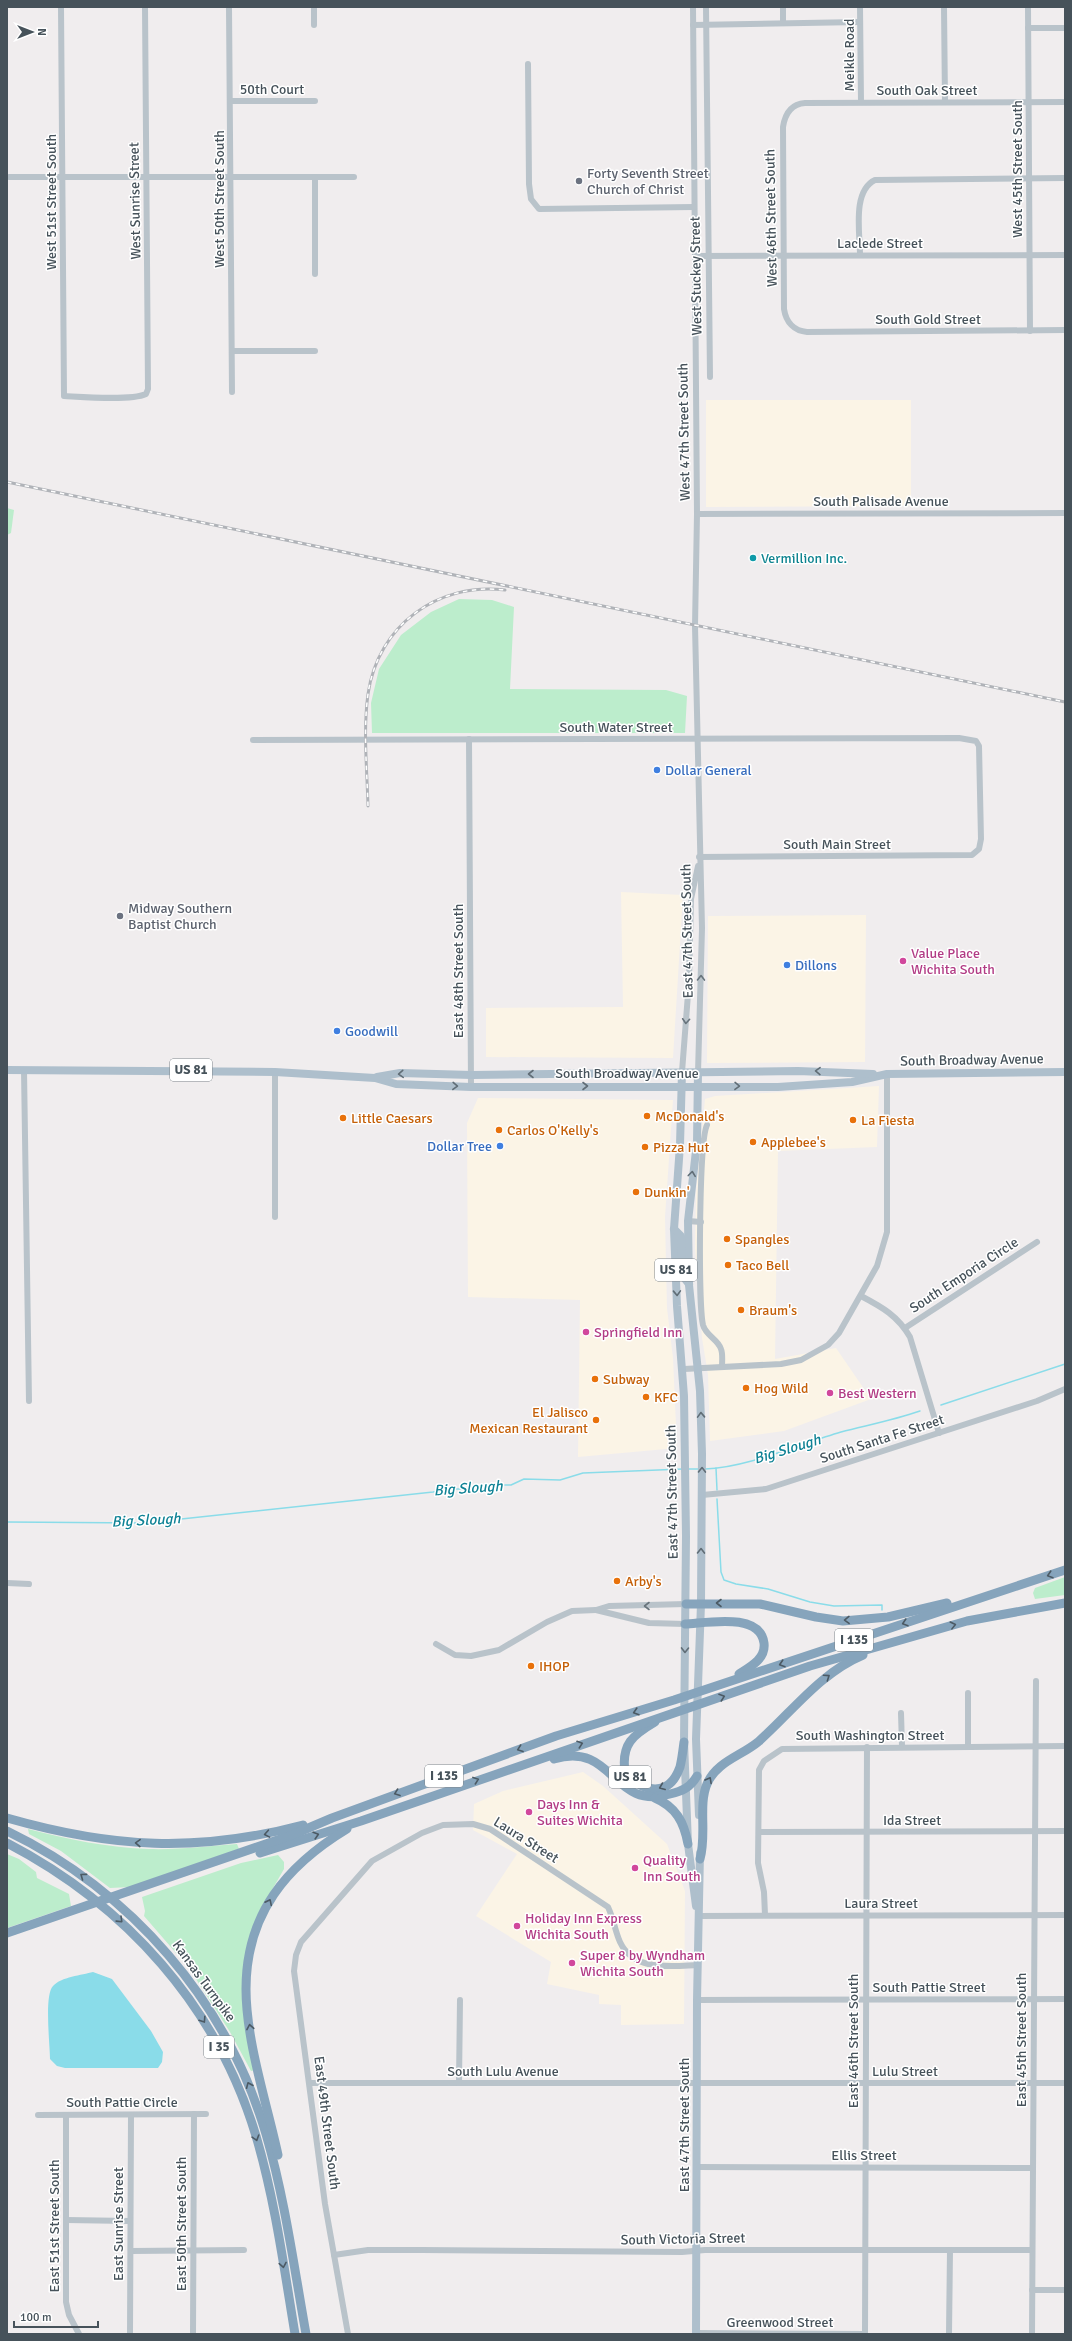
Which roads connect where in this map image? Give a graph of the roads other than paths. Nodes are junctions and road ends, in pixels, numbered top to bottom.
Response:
1 (61, 7) edge
2 (145, 7) edge
3 (229, 7) edge
4 (314, 7) edge
5 (693, 7) edge
6 (706, 7) edge
7 (783, 7) edge
8 (860, 7) edge
9 (944, 7) edge
10 (1028, 7) edge
11 (860, 22) junction
12 (783, 23) junction
13 (314, 25) dead end
14 (693, 25) junction
15 (706, 25) junction
16 (1028, 28) junction
17 (1065, 28) edge
18 (528, 64) dead end
19 (230, 101) junction
20 (315, 101) dead end
21 (861, 102) junction
22 (945, 102) junction
23 (1029, 102) junction
24 (1065, 102) edge
25 (790, 109) joint
26 (9, 177) dead end
27 (146, 177) junction
28 (231, 177) junction
29 (315, 177) junction
30 (354, 177) dead end
31 (62, 178) junction
32 (1029, 178) junction
33 (1065, 178) edge
34 (694, 207) junction
35 (1065, 254) edge
36 (860, 255) junction
37 (1030, 255) junction
38 (695, 256) junction
39 (708, 256) junction
40 (784, 256) junction
41 (315, 274) dead end
42 (792, 327) joint
43 (1065, 330) edge
44 (1030, 331) junction
45 (232, 351) junction
46 (315, 351) dead end
47 (710, 377) dead end
48 (232, 392) dead end
49 (64, 396) joint
50 (1065, 513) edge
51 (697, 514) junction
52 (469, 739) junction
53 (253, 740) dead end
54 (697, 740) junction
55 (975, 854) joint
56 (699, 857) junction
57 (7, 1070) edge
58 (24, 1070) junction
59 (275, 1072) junction
60 (682, 1072) junction
61 (698, 1072) junction
62 (1065, 1072) edge
63 (883, 1074) junction
64 (472, 1075) junction
65 (374, 1078) junction
66 (681, 1086) junction
67 (698, 1086) junction
68 (472, 1087) junction
69 (707, 1125) dead end
70 (678, 1163) junction
71 (275, 1218) dead end
72 (688, 1221) junction
73 (701, 1222) junction
74 (674, 1229) junction
75 (1037, 1242) dead end
76 (689, 1285) junction
77 (861, 1296) junction
78 (905, 1328) junction
79 (722, 1367) junction
80 (698, 1368) junction
81 (684, 1369) junction
82 (1065, 1389) edge
83 (29, 1402) dead end
84 (939, 1433) junction
85 (702, 1495) junction
86 (1065, 1570) edge
87 (1035, 1580) junction
88 (7, 1583) edge
89 (29, 1584) dead end
90 (1065, 1603) edge
91 (686, 1604) junction
92 (701, 1604) junction
93 (596, 1610) junction
94 (700, 1623) junction
95 (685, 1624) junction
96 (902, 1638) junction
97 (436, 1644) dead end
98 (1036, 1681) dead end
99 (727, 1682) junction
100 (968, 1693) dead end
101 (671, 1712) junction
102 (901, 1713) dead end
103 (684, 1742) junction
104 (1035, 1746) junction
105 (1065, 1746) edge
106 (867, 1747) junction
107 (902, 1747) junction
108 (968, 1747) junction
109 (491, 1775) junction
110 (698, 1776) junction
111 (686, 1789) junction
112 (655, 1798) junction
113 (7, 1818) edge
114 (332, 1818) junction
115 (361, 1821) junction
116 (7, 1831) edge
117 (1065, 1831) edge
118 (759, 1832) junction
119 (866, 1832) junction
120 (1034, 1832) junction
121 (7, 1843) edge
122 (688, 1844) junction
123 (7, 1848) edge
124 (700, 1859) junction
125 (79, 1886) junction
126 (130, 1894) junction
127 (77, 1912) junction
128 (765, 1915) junction
129 (865, 1915) junction
130 (1034, 1915) junction
131 (1065, 1915) edge
132 (698, 1916) junction
133 (7, 1933) edge
134 (7, 1938) edge
135 (698, 1965) junction
136 (297, 1994) joint
137 (1033, 1998) junction
138 (865, 1999) junction
139 (1065, 1999) edge
140 (460, 2000) dead end
141 (697, 2000) junction
142 (310, 2083) junction
143 (459, 2083) junction
144 (697, 2083) junction
145 (865, 2083) junction
146 (1032, 2083) junction
147 (1065, 2083) edge
148 (194, 2114) junction
149 (206, 2114) dead end
150 (38, 2115) dead end
151 (66, 2115) junction
152 (130, 2115) junction
153 (697, 2167) junction
154 (865, 2167) junction
155 (1032, 2168) junction
156 (285, 2217) junction
157 (66, 2220) junction
158 (130, 2221) junction
159 (193, 2250) junction
160 (244, 2250) dead end
161 (865, 2250) junction
162 (950, 2250) junction
163 (1032, 2250) junction
164 (131, 2251) junction
165 (696, 2251) junction
166 (334, 2255) junction
167 (1032, 2290) junction
168 (1065, 2290) edge
169 (79, 2334) edge
170 (130, 2334) edge
171 (193, 2334) edge
172 (295, 2334) edge
173 (306, 2334) edge
174 (348, 2334) edge
175 (696, 2334) edge
176 (864, 2334) edge
177 (949, 2334) edge
178 (1032, 2334) edge

1 - 31 street, West 51st Street South
2 - 27 street, West Sunrise Street
3 - 19 street, West 50th Street South
4 - 13 street
5 - 14 street, West 47th Street South
6 - 15 street, West Stuckey Street
7 - 12 street
8 - 11 street, Meikle Road
9 - 22 street
10 - 16 street, West 45th Street South
11 - 12 street
11 - 21 street, Meikle Road
12 - 15 street
14 - 15 street
14 - 34 street, West 47th Street South
15 - 39 street, West Stuckey Street
16 - 17 street
16 - 23 street, West 45th Street South
18 - 34 street
19 - 20 street, 50th Court
19 - 28 street, West 50th Street South
21 - 22 street, South Oak Street
21 - 25 street, South Oak Street
22 - 23 street, South Oak Street
23 - 24 street, South Oak Street
23 - 32 street, West 45th Street South
25 - 40 street, West 46th Street South
26 - 31 street
27 - 28 street
27 - 31 street
27 - 49 street, West Sunrise Street
28 - 29 street
28 - 45 street, West 50th Street South
29 - 30 street
29 - 41 street
31 - 49 street, West 51st Street South
32 - 33 street
32 - 36 street
32 - 37 street, West 45th Street South
34 - 38 street, West 47th Street South
35 - 37 street, Laclede Street
36 - 37 street, Laclede Street
36 - 40 street, Laclede Street
37 - 44 street, West 45th Street South
38 - 39 street, Laclede Street
38 - 51 street, West 47th Street South
39 - 40 street, Laclede Street
39 - 47 street, West Stuckey Street
40 - 42 street, West 46th Street South
42 - 44 street, South Gold Street
43 - 44 street, South Gold Street
45 - 46 street
45 - 48 street, West 50th Street South
50 - 51 street, South Palisade Avenue
51 - 54 street, West 47th Street South
52 - 53 street, South Water Street
52 - 54 street, South Water Street
52 - 64 street, East 48th Street South
54 - 55 street, South Water Street
54 - 56 street, West 47th Street South
55 - 56 street, South Main Street
56 -> 60 street, East 47th Street South
61 -> 56 street, East 47th Street South
57 - 58 main road, South Broadway Avenue / US 81
58 - 59 main road, South Broadway Avenue / US 81
58 - 83 street
59 - 65 main road, South Broadway Avenue / US 81
59 - 71 street
60 - 61 main road, South Broadway Avenue / US 81
60 -> 64 main road, South Broadway Avenue / US 81
60 - 66 main road, East 47th Street South / US 81
63 -> 61 main road, South Broadway Avenue
61 - 67 main road, East 47th Street South
62 - 63 main road, South Broadway Avenue
67 -> 63 main road, South Broadway Avenue
63 - 77 street
64 -> 65 main road, South Broadway Avenue / US 81
64 - 68 street, East 48th Street South
65 -> 68 main road, South Broadway Avenue / US 81
66 - 67 main road, South Broadway Avenue
68 -> 66 main road, South Broadway Avenue / US 81
66 - 70 main road, East 47th Street South / US 81
72 -> 67 main road, East 47th Street South
69 - 73 street
70 - 72 main road
70 - 74 main road, East 47th Street South / US 81
72 - 73 street
72 - 76 main road, East 47th Street South
73 - 79 street
74 - 76 main road
74 -> 81 main road, East 47th Street South / US 81
75 - 78 street, South Emporia Circle
76 - 80 main road, East 47th Street South
77 - 78 street
77 - 79 street
78 - 84 street
79 - 80 street
80 - 81 street
85 -> 80 main road, East 47th Street South
81 - 91 main road, East 47th Street South / US 81
82 - 84 street, South Santa Fe Street
84 - 85 street, South Santa Fe Street
92 -> 85 main road, East 47th Street South
86 -> 87 highway, I 135
87 -> 92 highway
87 -> 99 highway, I 135
88 - 89 street
96 -> 90 highway, I 135
91 - 92 highway
91 -> 93 street
91 - 95 main road, East 47th Street South / US 81
92 - 94 main road, East 47th Street South
93 - 95 street
93 - 97 street
94 - 95 highway
94 - 99 highway
94 - 110 main road, East 47th Street South
95 -> 103 main road, East 47th Street South / US 81
101 -> 96 highway, I 135
124 -> 96 highway
98 - 104 street, East 45th Street South
99 -> 114 highway, I 135
100 - 108 street
103 -> 101 highway, US 81
109 -> 101 highway, I 135
102 - 107 street
103 - 111 main road, East 47th Street South
104 - 105 street, South Washington Street
104 - 108 street, South Washington Street
104 - 120 street, East 45th Street South
106 - 107 street, South Washington Street
106 - 118 street, South Washington Street
106 - 119 street, East 46th Street South
107 - 108 street, South Washington Street
109 - 112 highway
115 -> 109 highway, I 135
110 - 111 highway
110 - 124 main road, East 47th Street South
111 - 112 highway
111 - 122 main road, East 47th Street South
112 - 122 highway
114 -> 113 highway
114 - 126 highway
126 -> 115 highway
156 -> 115 highway
156 -> 116 highway, Kansas Turnpike / I 35
117 - 120 street, Ida Street
118 - 119 street, Ida Street
118 - 128 street, South Washington Street
119 - 120 street, Ida Street
119 - 129 street, East 46th Street South
120 - 130 street, East 45th Street South
121 - 125 highway, Kansas Turnpike / I 35
122 - 132 main road, East 47th Street South
123 - 125 highway
124 - 132 main road, East 47th Street South
125 -> 172 highway, Kansas Turnpike / I 35
126 - 127 highway
127 - 133 highway
127 - 134 highway
128 - 129 street, Laura Street
128 - 132 street, Laura Street
129 - 130 street, Laura Street
129 - 138 street, East 46th Street South
130 - 131 street, Laura Street
130 - 137 street, East 45th Street South
132 - 135 main road, East 47th Street South
135 - 136 street, Laura Street
135 - 141 main road, East 47th Street South
136 - 142 street, East 49th Street South
137 - 138 street, South Pattie Street
137 - 139 street, South Pattie Street
137 - 146 street, East 45th Street South
138 - 141 street, South Pattie Street
138 - 145 street, East 46th Street South
140 - 143 street
141 - 144 main road, East 47th Street South
142 - 143 street, South Lulu Avenue
142 - 166 street, East 49th Street South
143 - 144 street, South Lulu Avenue
144 - 145 street, Lulu Street
144 - 153 main road, East 47th Street South
145 - 146 street, Lulu Street
145 - 154 street, East 46th Street South
146 - 147 street, Lulu Street
146 - 155 street, East 45th Street South
148 - 149 street, South Pattie Circle
148 - 152 street, South Pattie Circle
148 - 159 street, East 50th Street South
150 - 151 street, South Pattie Circle
151 - 152 street, South Pattie Circle
151 - 157 street, East 51st Street South
152 - 158 street, East Sunrise Street
153 - 154 street, Ellis Street
153 - 165 main road, East 47th Street South
154 - 155 street, Ellis Street
154 - 161 street, East 46th Street South
155 - 163 street, East 45th Street South
156 - 173 highway, Kansas Turnpike / I 35
157 - 158 street
157 - 169 street, East 51st Street South
158 - 164 street, East Sunrise Street
159 - 160 street
159 - 164 street
159 - 171 street, East 50th Street South
161 - 162 street, South Victoria Street
161 - 165 street, South Victoria Street
161 - 176 street, East 46th Street South
162 - 163 street, South Victoria Street
162 - 177 street
163 - 167 street, East 45th Street South
164 - 170 street, East Sunrise Street
165 - 166 street, South Victoria Street
165 - 175 main road, East 47th Street South
166 - 174 street, East 49th Street South
167 - 168 street
167 - 178 street, East 45th Street South
175 - 176 street, Greenwood Street

